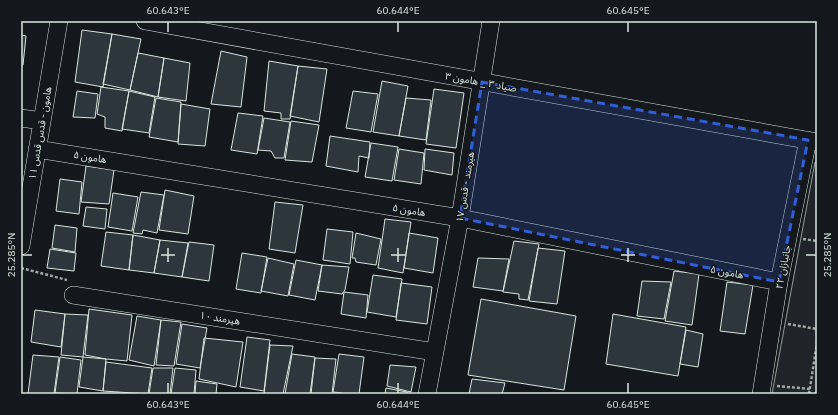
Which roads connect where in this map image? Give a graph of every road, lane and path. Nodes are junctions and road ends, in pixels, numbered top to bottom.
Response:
1 (59, 21) edge
2 (145, 21) edge
3 (491, 21) edge
4 (482, 82) junction
5 (21, 118) edge
6 (42, 121) junction
7 (812, 141) edge
8 (37, 148) junction
9 (460, 218) junction
10 (21, 246) edge
11 (21, 268) edge
12 (780, 282) junction
13 (73, 295) joint
14 (773, 322) junction
15 (817, 330) edge
16 (817, 343) edge
17 (435, 352) junction
18 (810, 388) junction
19 (762, 390) edge
20 (427, 394) edge
21 (809, 394) edge

1 - 6 street, هامون - قدس قدس ۱۱
2 - 4 street, صیاد ۳ _ هامون ۳
3 - 4 street, هیرمند - قدس ۱۷
4 - 7 street, صیاد ۳ _ هامون ۳
4 - 9 street, هیرمند - قدس ۱۷
5 - 6 street
6 - 8 street, هامون - قدس قدس ۱۱
7 - 12 street, جانبازان ۲۲
8 - 9 street, هامون ۵
8 - 10 street, هامون - قدس قدس ۱۱
9 - 12 street, هامون ۵
9 - 17 street, هیرمند - قدس ۱۷
11 - 13 path
12 - 14 street, جانبازان ۲۲
13 - 17 street, هیرمند ۱۰
14 - 15 path
14 - 19 street, جانبازان ۲۲
16 - 18 path
17 - 20 street, هیرمند - قدس ۱۷
18 - 19 path
18 - 21 path

